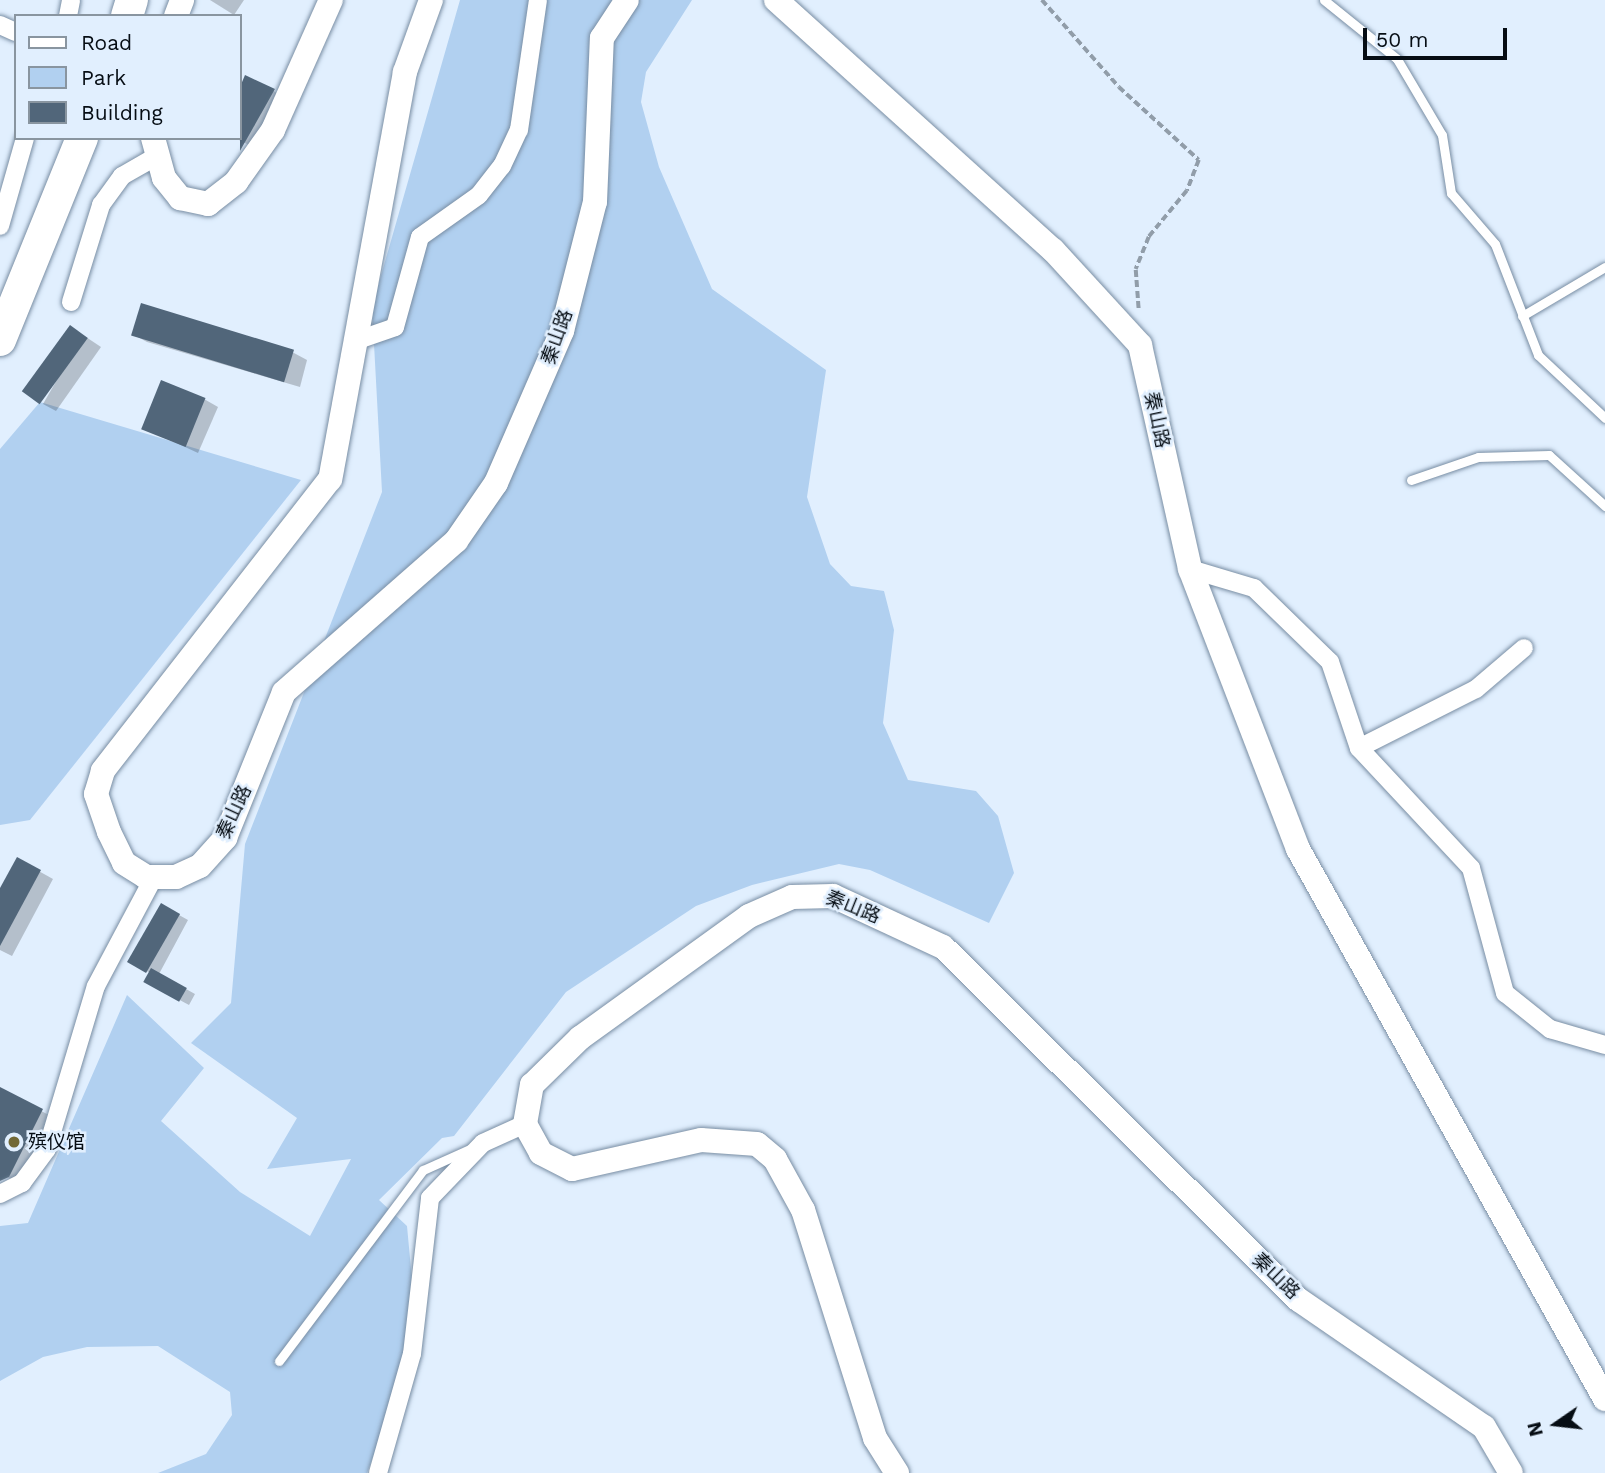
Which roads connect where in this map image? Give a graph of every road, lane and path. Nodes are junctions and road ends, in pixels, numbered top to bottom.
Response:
1 (331, 0) edge
2 (431, 0) edge
3 (538, 0) edge
4 (626, 0) edge
5 (776, 0) edge
6 (1042, 0) edge
7 (1324, 0) edge
8 (23, 140) edge
9 (63, 140) edge
10 (81, 140) edge
11 (155, 147) edge
12 (0, 226) edge
13 (1605, 267) edge
14 (0, 300) edge
15 (71, 302) dead end
16 (1522, 316) junction
17 (0, 340) edge
18 (358, 340) junction
19 (1140, 345) junction
20 (1605, 418) edge
21 (1411, 480) dead end
22 (1605, 506) edge
23 (1190, 569) junction
24 (1524, 648) dead end
25 (1359, 748) junction
26 (154, 877) junction
27 (1605, 1045) edge
28 (525, 1124) junction
29 (483, 1143) junction
30 (0, 1194) edge
31 (279, 1361) dead end
32 (1605, 1399) edge
33 (378, 1473) edge
34 (897, 1473) edge
35 (1511, 1473) edge

1 - 11 main road
2 - 18 main road
3 - 18 street
4 - 26 main road, 秦山路
5 - 19 main road, 秦山路
6 - 19 path
7 - 16 lane
8 - 12 street
9 - 14 highway
10 - 17 highway
11 - 15 street
13 - 16 lane
16 - 20 lane
18 - 26 main road
19 - 23 main road, 秦山路
21 - 22 lane
23 - 25 street
23 - 32 main road, 秦山路
24 - 25 street
25 - 27 street
26 - 30 street
28 - 29 street
28 - 34 main road
28 - 35 main road, 秦山路
29 - 31 lane
29 - 33 street

